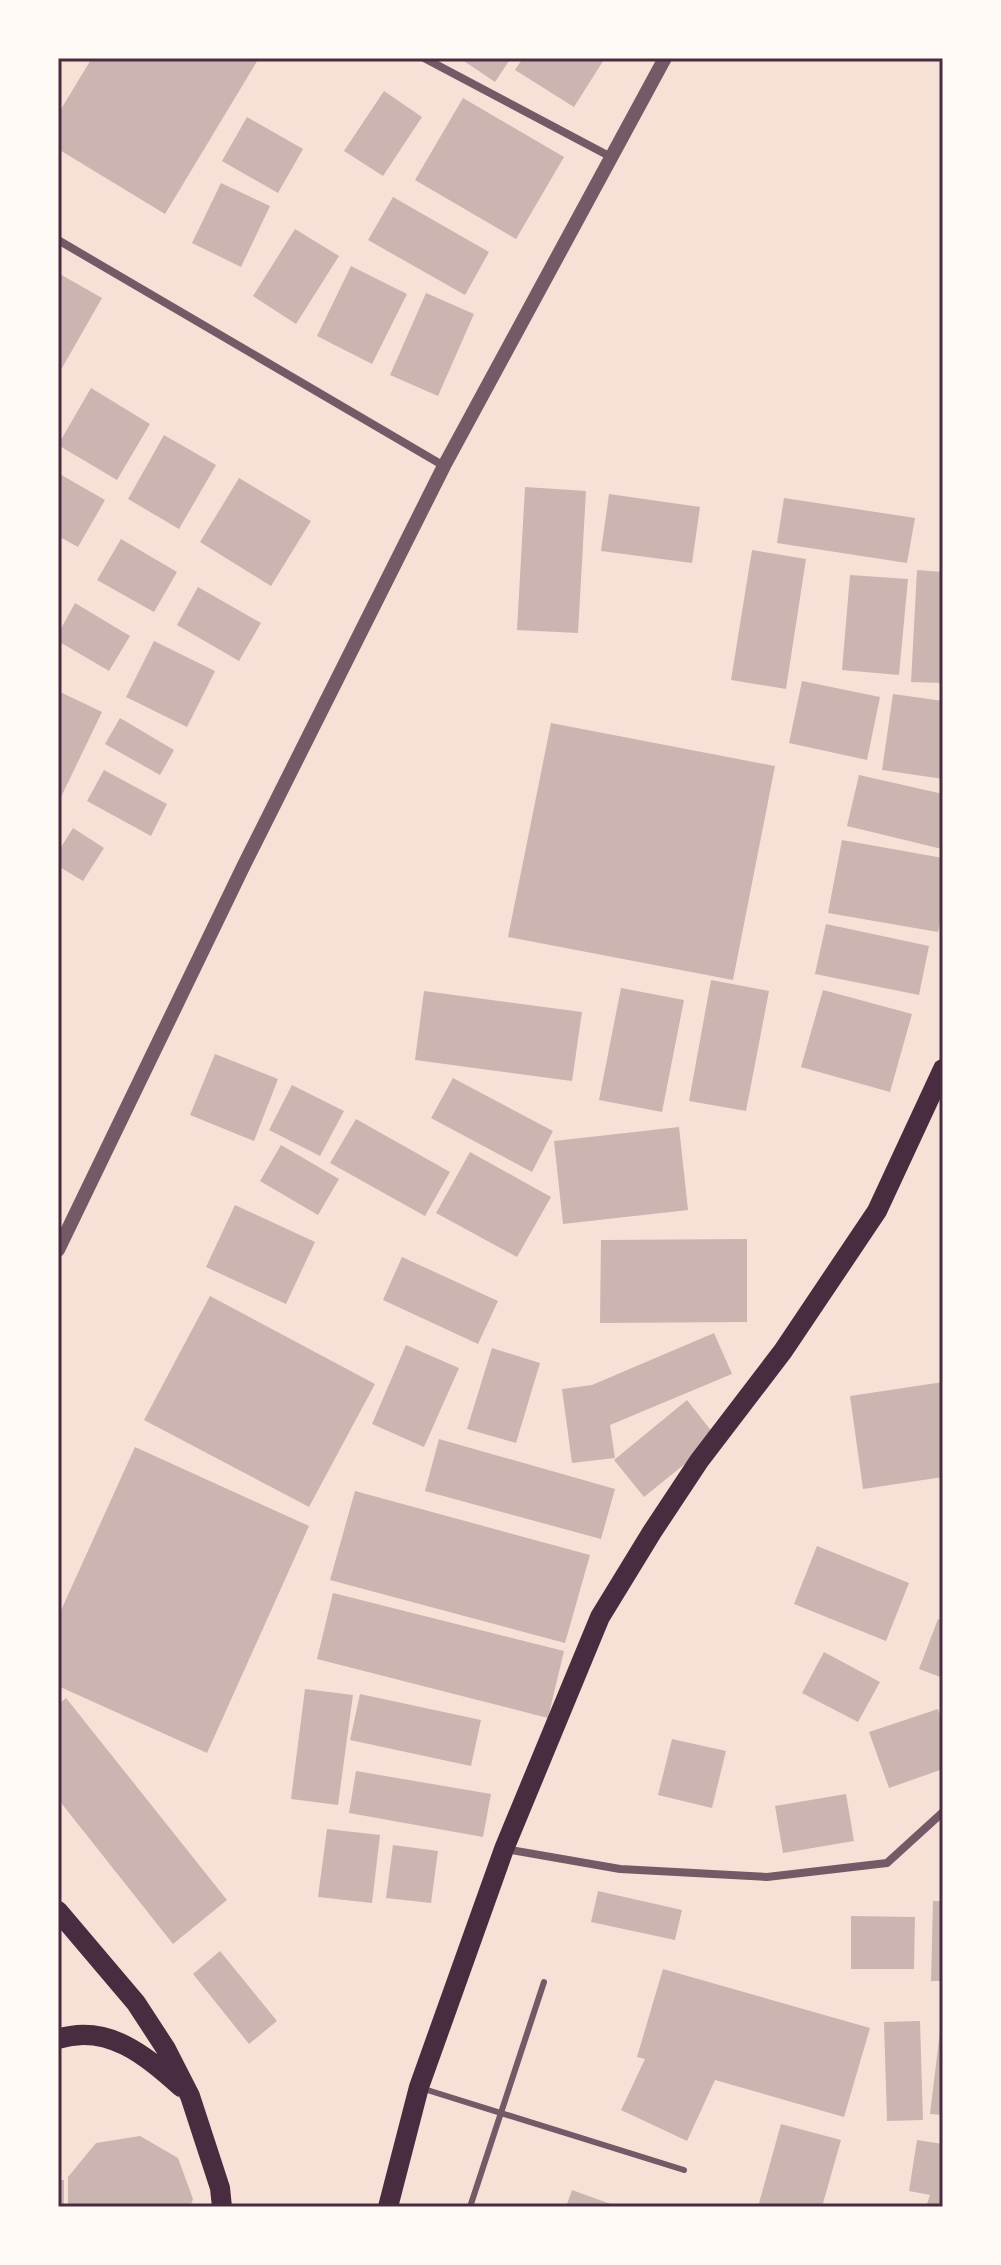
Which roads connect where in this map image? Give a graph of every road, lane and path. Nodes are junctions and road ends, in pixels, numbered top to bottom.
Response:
1 (424, 58) edge
2 (665, 58) edge
3 (611, 157) junction
4 (58, 240) edge
5 (444, 466) junction
6 (943, 1069) edge
7 (58, 1250) edge
8 (943, 1812) edge
9 (504, 1849) junction
10 (58, 1911) edge
11 (544, 1982) dead end
12 (58, 2039) edge
13 (419, 2087) junction
14 (190, 2096) junction
15 (501, 2113) junction
16 (684, 2170) dead end
17 (222, 2207) edge
18 (388, 2207) edge
19 (470, 2207) edge

1 - 3 street
2 - 3 street
3 - 5 street
4 - 5 street
5 - 7 street
6 - 9 main road
8 - 9 street
9 - 13 main road
10 - 14 main road
11 - 15 lane
12 - 14 main road
13 - 15 lane
13 - 18 main road
14 - 17 main road
15 - 16 lane
15 - 19 lane

